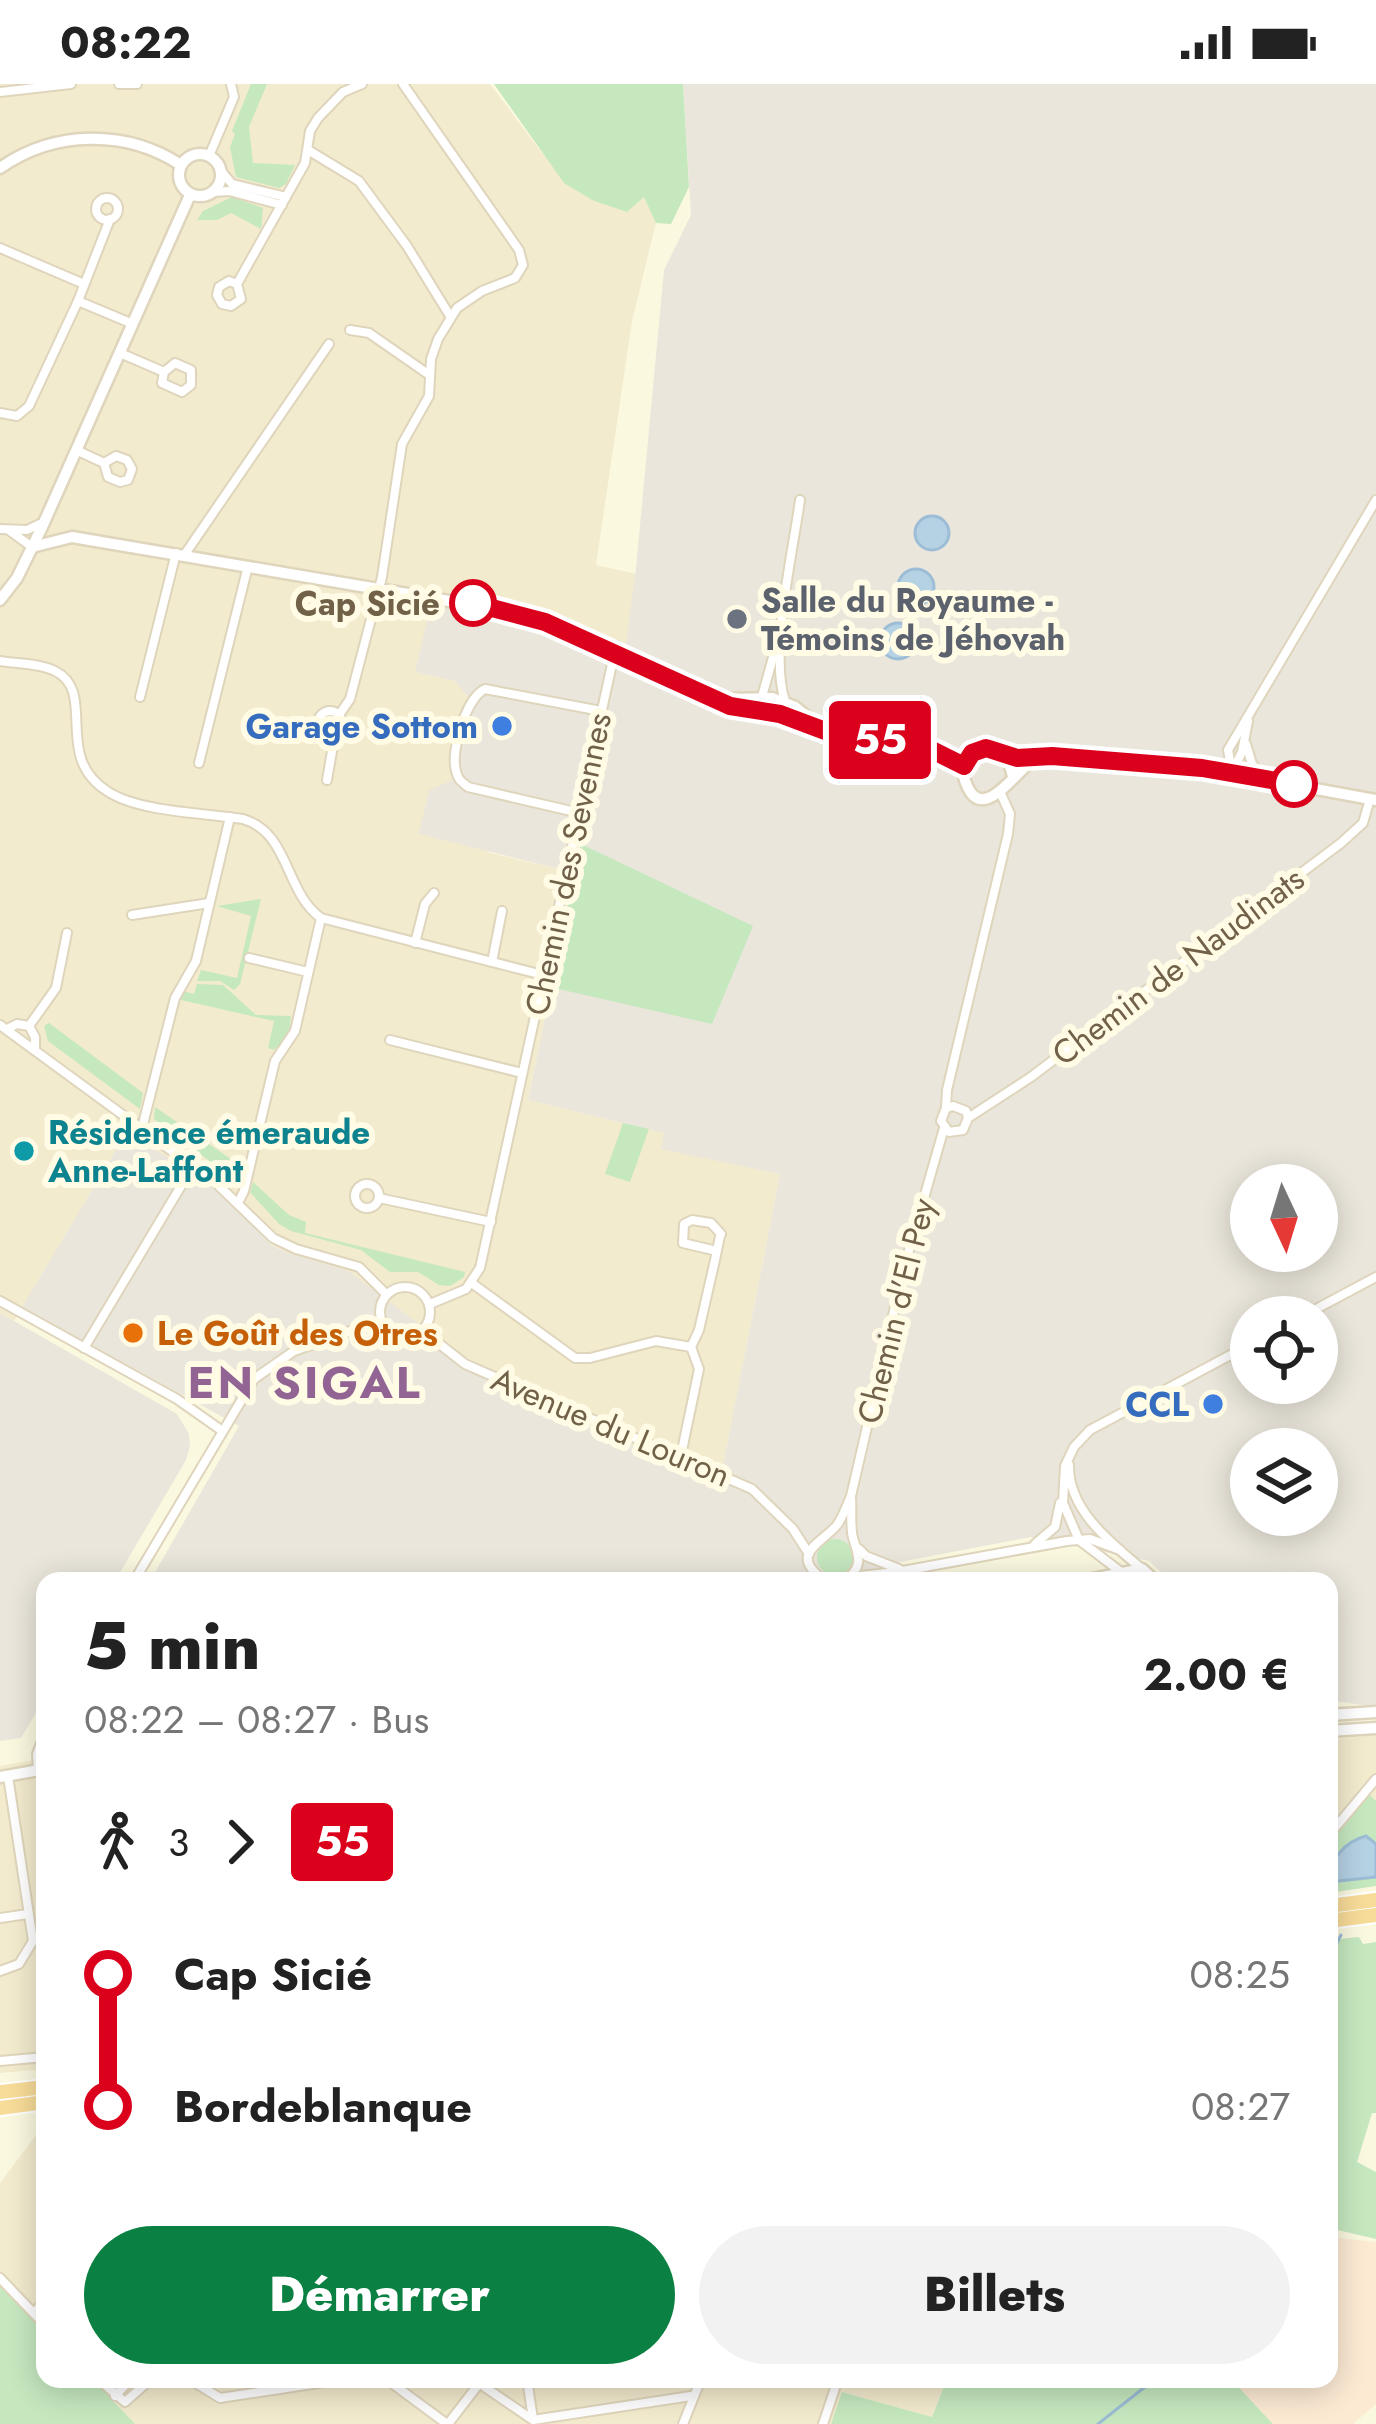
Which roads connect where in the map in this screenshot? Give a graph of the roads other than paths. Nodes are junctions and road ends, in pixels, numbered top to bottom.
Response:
1 (71, 84) edge
2 (119, 84) edge
3 (137, 84) edge
4 (231, 84) edge
5 (362, 84) edge
6 (403, 84) edge
7 (0, 92) edge
8 (308, 150) junction
9 (208, 156) junction
10 (181, 165) junction
11 (0, 168) edge
12 (220, 171) junction
13 (213, 192) junction
14 (190, 195) junction
15 (284, 201) junction
16 (110, 219) dead end
17 (0, 248) edge
18 (84, 284) junction
19 (237, 284) dead end
20 (78, 301) junction
21 (450, 316) junction
22 (133, 324) junction
23 (350, 330) dead end
24 (329, 344) dead end
25 (120, 353) junction
26 (164, 372) dead end
27 (430, 375) junction
28 (0, 413) edge
29 (76, 450) junction
30 (104, 463) dead end
31 (800, 500) dead end
32 (1376, 500) edge
33 (44, 524) junction
34 (4, 530) edge
35 (72, 537) junction
36 (56, 538) junction
37 (32, 548) junction
38 (180, 554) junction
39 (249, 565) junction
40 (379, 586) junction
41 (0, 600) edge
42 (782, 625) junction
43 (614, 655) junction
44 (0, 661) edge
45 (706, 695) junction
46 (140, 697) dead end
47 (763, 698) junction
48 (785, 702) junction
49 (770, 711) junction
50 (602, 712) junction
51 (1251, 714) junction
52 (339, 715) junction
53 (828, 732) junction
54 (335, 734) junction
55 (1245, 741) junction
56 (1228, 749) junction
57 (1007, 756) junction
58 (1038, 757) junction
59 (199, 763) dead end
60 (964, 766) junction
61 (1202, 768) junction
62 (1232, 772) junction
63 (1012, 776) junction
64 (1264, 778) junction
65 (327, 780) dead end
66 (1001, 794) junction
67 (1373, 799) edge
68 (580, 813) junction
69 (230, 817) junction
70 (434, 893) dead end
71 (209, 903) junction
72 (502, 911) dead end
73 (132, 915) dead end
74 (321, 918) junction
75 (67, 933) dead end
76 (416, 943) junction
77 (249, 958) dead end
78 (492, 962) junction
79 (308, 972) junction
80 (543, 975) junction
81 (29, 1026) junction
82 (3, 1027) edge
83 (390, 1040) dead end
84 (34, 1050) junction
85 (522, 1073) junction
86 (946, 1108) junction
87 (968, 1118) junction
88 (142, 1128) junction
89 (944, 1128) junction
90 (193, 1166) junction
91 (380, 1198) junction
92 (238, 1203) junction
93 (490, 1222) junction
94 (717, 1251) junction
95 (1376, 1277) edge
96 (473, 1284) junction
97 (387, 1294) junction
98 (1338, 1297) edge
99 (0, 1301) edge
100 (430, 1304) junction
101 (381, 1320) junction
102 (423, 1330) junction
103 (691, 1347) junction
104 (84, 1348) junction
105 (1230, 1355) edge
106 (221, 1430) junction
107 (1069, 1457) junction
108 (680, 1460) junction
109 (851, 1496) junction
110 (1062, 1496) junction
111 (1079, 1505) junction
112 (1075, 1526) junction
113 (793, 1529) junction
114 (826, 1533) junction
115 (1079, 1540) junction
116 (856, 1544) junction
117 (1032, 1546) junction
118 (1120, 1550) junction
119 (809, 1554) junction
120 (1142, 1569) junction
121 (906, 1570) junction
122 (139, 1572) edge
123 (813, 1572) edge
124 (853, 1572) edge
125 (893, 1572) edge
126 (1121, 1572) edge
127 (1137, 1572) edge
128 (1145, 1572) edge
129 (1376, 1712) edge
130 (1338, 1714) edge
131 (1376, 1728) edge
132 (1338, 1730) edge
133 (36, 1771) edge
134 (2, 1777) edge
135 (1376, 1779) edge
136 (1338, 1824) edge
137 (1376, 1900) edge
138 (1338, 1905) edge
139 (29, 1914) junction
140 (1376, 1916) edge
141 (0, 1918) edge
142 (1338, 1920) edge
143 (0, 1971) edge
144 (36, 2058) edge
145 (0, 2061) edge
146 (36, 2088) edge
147 (0, 2092) edge
148 (36, 2103) edge
149 (0, 2108) edge
150 (0, 2278) edge
151 (36, 2311) edge
152 (34, 2313) joint
153 (107, 2388) edge
154 (123, 2388) edge
155 (142, 2388) edge
156 (204, 2388) edge
157 (286, 2388) edge
158 (398, 2388) edge
159 (472, 2388) edge
160 (485, 2388) edge
161 (528, 2388) edge
162 (696, 2388) edge
163 (835, 2388) edge
164 (115, 2396) junction
165 (691, 2396) junction
166 (534, 2422) edge
167 (448, 2424) edge
168 (683, 2424) edge
169 (823, 2424) edge

1 - 7 street
2 - 3 street
4 - 9 street
5 - 8 street
6 - 21 street
8 - 15 street
8 - 21 street
9 - 10 street
9 - 12 street
10 - 11 street
10 - 14 street
12 - 13 street
12 - 15 street
13 - 14 street
13 - 15 street
14 - 22 street
15 - 19 street
16 - 18 street
17 - 18 street
18 - 20 street
20 - 22 street
20 - 28 street
21 - 27 street
22 - 25 street
23 - 27 street
24 - 38 street
25 - 26 street
25 - 29 street
27 - 40 street
29 - 30 street
29 - 33 street
31 - 42 street
32 - 51 street
33 - 34 street
33 - 35 street
33 - 36 street
33 - 37 street
34 - 37 street
35 - 36 street
35 - 38 street
36 - 37 street
37 - 41 street
38 - 39 street
38 - 46 street
39 - 40 street
39 - 59 street
40 - 43 street
40 - 52 street
42 - 47 street
42 - 48 street
43 - 45 street
43 - 50 street, Chemin des Sevennes
44 - 69 street
45 - 47 street
45 - 49 street
47 - 48 street
47 - 49 street
48 - 49 street
48 - 53 street
49 - 53 street
50 - 68 street, Chemin des Sevennes
50 - 68 street
51 - 55 street
51 - 56 street
52 - 54 street
52 - 54 street
53 - 60 street
54 - 65 street
55 - 62 street
55 - 64 street
56 - 61 street
56 - 62 street
57 - 58 street
57 - 60 street
57 - 63 street
58 - 61 street
58 - 63 street
60 - 66 street
61 - 62 street
62 - 64 street
63 - 66 street
64 - 67 street
66 - 86 street
67 - 87 street, Chemin de Naudinats
68 - 80 street, Chemin des Sevennes
69 - 71 street
69 - 74 street
70 - 76 street
71 - 73 street
71 - 88 street
72 - 78 street
74 - 76 street
74 - 79 street
75 - 81 street
76 - 78 street
77 - 79 street
78 - 80 street
79 - 92 street
80 - 85 street, Chemin des Sevennes
81 - 82 street
81 - 84 street
82 - 84 street
83 - 85 street
84 - 88 street
85 - 93 street, Chemin des Sevennes
86 - 87 street
86 - 89 street
87 - 89 street
88 - 90 street
89 - 109 street, Chemin d'El Pey
90 - 92 street
90 - 104 street
91 - 91 street
91 - 93 street
92 - 97 street
93 - 96 street, Chemin des Sevennes
94 - 94 street
94 - 103 street
95 - 98 street
96 - 100 street
96 - 103 street
97 - 100 street
97 - 101 street
99 - 104 street
100 - 102 street
101 - 102 street
101 - 106 street
102 - 108 street, Avenue du Louron
103 - 108 street
104 - 106 street
105 - 107 street
106 - 122 street
107 - 110 street
107 - 111 street
108 - 113 street, Avenue du Louron
109 - 114 street, Chemin d'El Pey
109 - 116 street, Chemin d'El Pey
110 - 112 street
110 - 117 street
111 - 112 street
111 - 118 street
112 - 115 street
113 - 114 street
113 - 119 street, Avenue du Louron
114 - 116 street
114 - 119 street, Chemin d'El Pey
115 - 117 street
115 - 118 street
115 - 126 street
116 - 121 street
116 - 124 street, Chemin d'El Pey
117 - 121 street
118 - 120 street
119 - 123 street, Avenue du Louron
120 - 127 street
120 - 128 street
121 - 125 street
129 - 130 street
131 - 132 street
133 - 134 street
134 - 139 street
135 - 136 street
137 - 138 highway
139 - 141 street
139 - 143 street
140 - 142 highway
144 - 145 street
146 - 147 highway
148 - 149 highway
150 - 152 street
151 - 152 street
153 - 164 street
154 - 164 street
155 - 164 street
156 - 157 street
158 - 167 street
159 - 167 street
160 - 166 street
161 - 166 street
162 - 165 street
163 - 169 street
165 - 166 street
165 - 168 street

